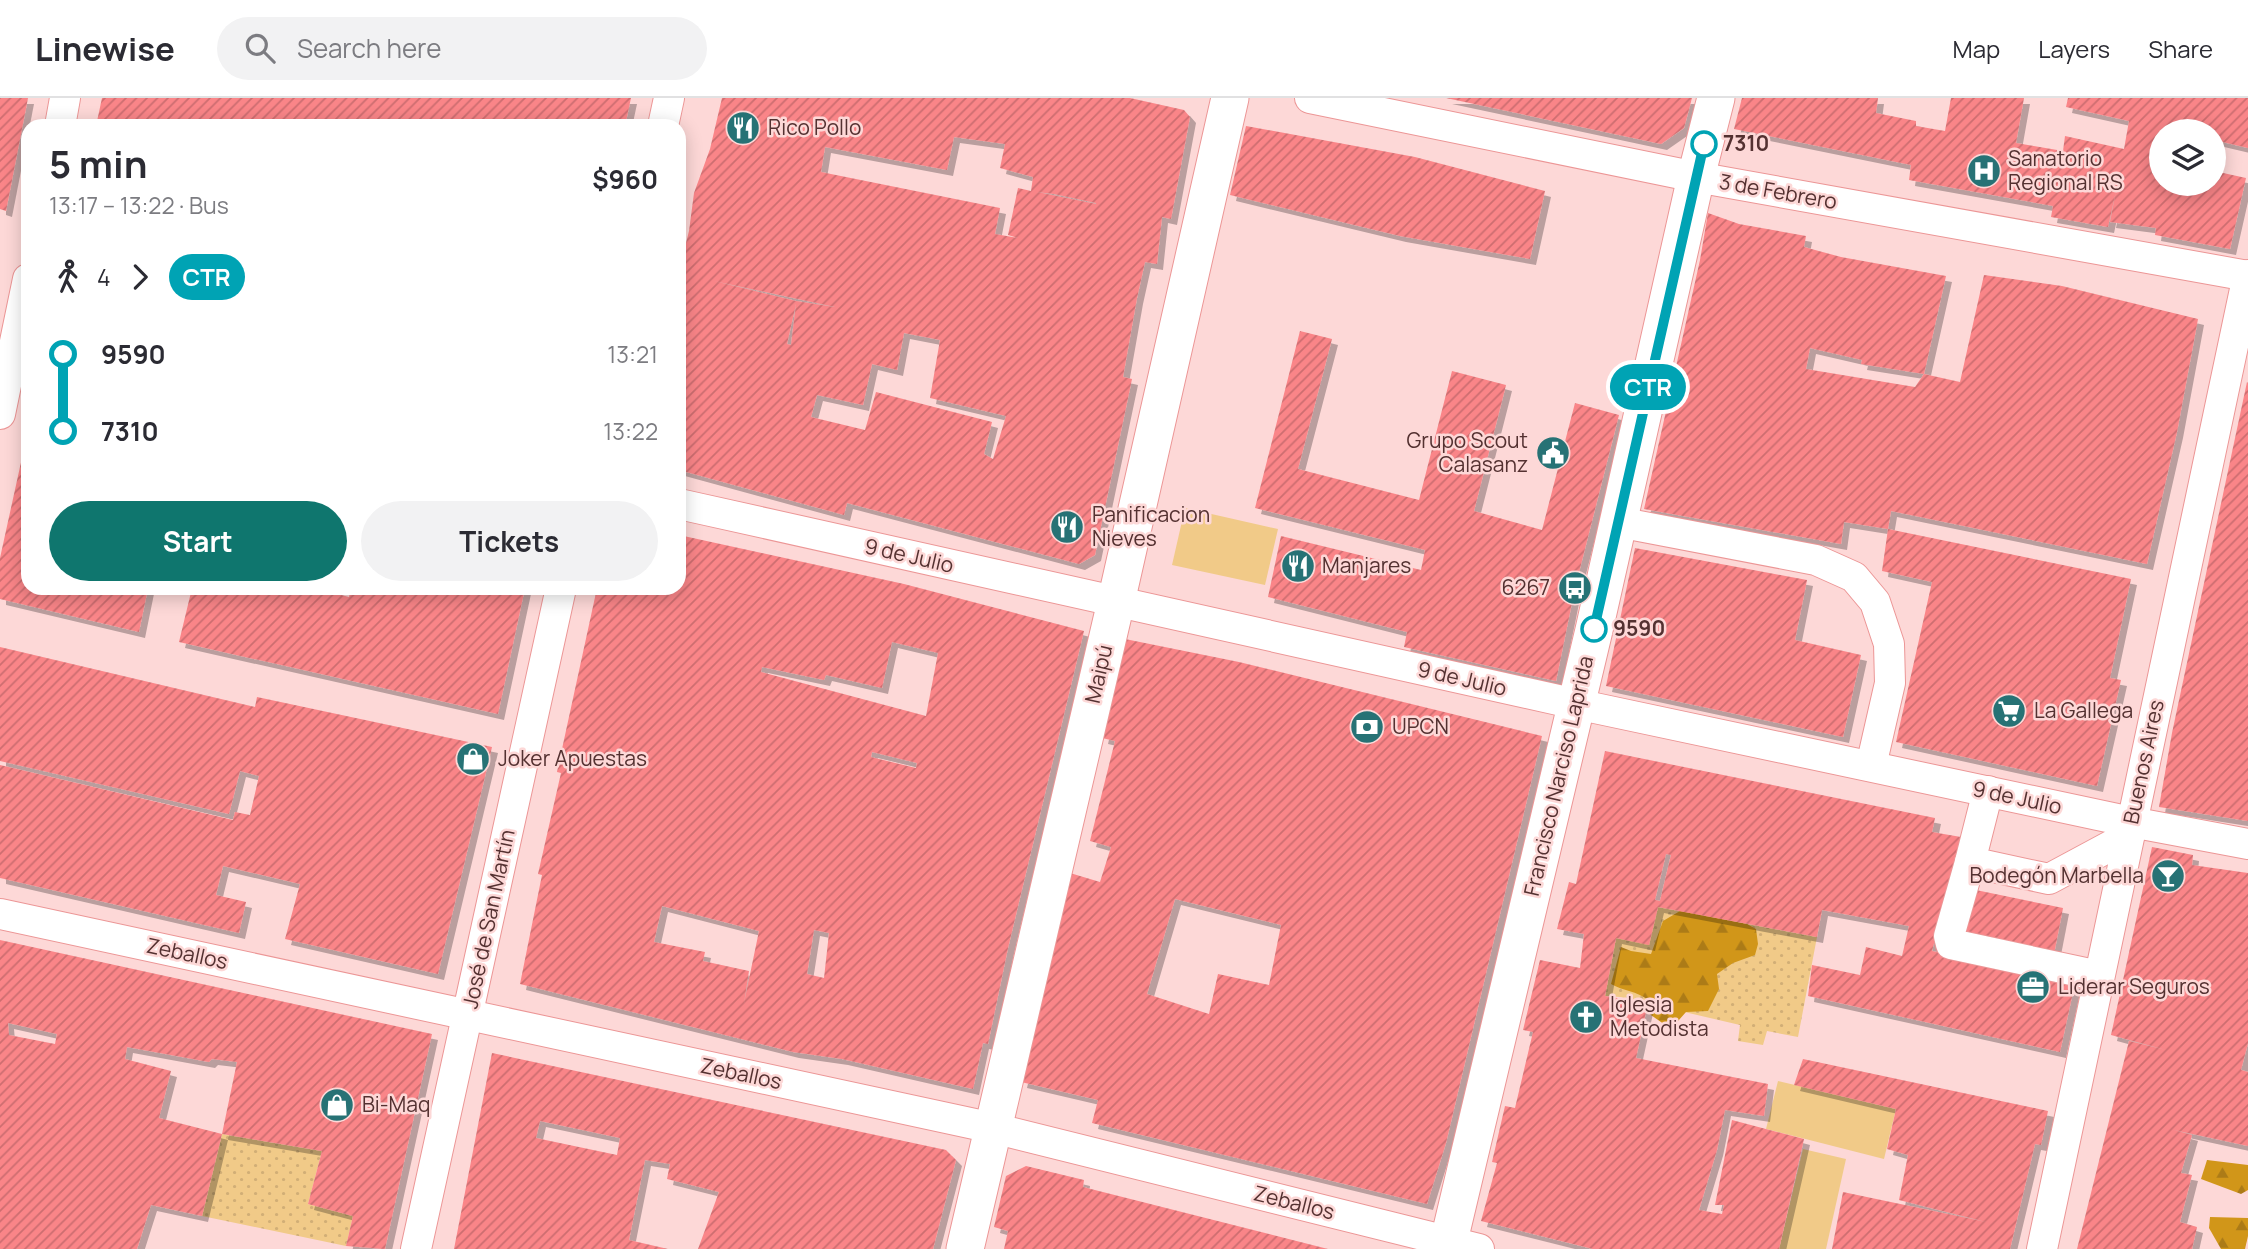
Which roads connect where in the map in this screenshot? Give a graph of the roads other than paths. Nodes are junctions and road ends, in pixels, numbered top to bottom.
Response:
1 (65, 98) edge
2 (669, 98) edge
3 (1230, 98) edge
4 (1310, 98) edge
5 (1716, 98) edge
6 (61, 119) edge
7 (664, 119) edge
8 (1696, 177) junction
9 (2248, 276) edge
10 (21, 315) edge
11 (13, 356) edge
12 (0, 414) edge
13 (686, 507) edge
14 (1618, 522) junction
15 (559, 595) edge
16 (1116, 602) junction
17 (1576, 704) junction
18 (1871, 766) junction
19 (1988, 791) junction
20 (2130, 829) junction
21 (2248, 844) edge
22 (1970, 862) junction
23 (0, 914) edge
24 (2099, 976) junction
25 (467, 1015) junction
26 (993, 1128) junction
27 (1458, 1246) edge
28 (416, 1249) edge
29 (965, 1249) edge
30 (2042, 1249) edge

1 - 6 street
2 - 7 street
3 - 16 main road, Maipú
4 - 8 street, 3 de Febrero
5 - 8 main road, Francisco Narciso Laprida
8 - 9 street, 3 de Febrero
8 - 14 main road, Francisco Narciso Laprida
9 - 20 street, Buenos Aires
10 - 11 street
11 - 12 street
13 - 16 street, 9 de Julio
14 - 17 main road, Francisco Narciso Laprida
14 - 18 street
15 - 25 street, José de San Martín
16 - 17 street, 9 de Julio
16 - 26 main road, Maipú
17 - 18 street, 9 de Julio
17 - 27 main road, Francisco Narciso Laprida
18 - 19 street, 9 de Julio
19 - 20 street, 9 de Julio
19 - 22 street
20 - 21 street, 9 de Julio
20 - 22 street
20 - 24 street, Buenos Aires
22 - 24 street
23 - 25 street, Zeballos
24 - 30 street, Buenos Aires
25 - 26 street, Zeballos
25 - 28 street, José de San Martín
26 - 27 street, Zeballos
26 - 29 main road, Maipú

